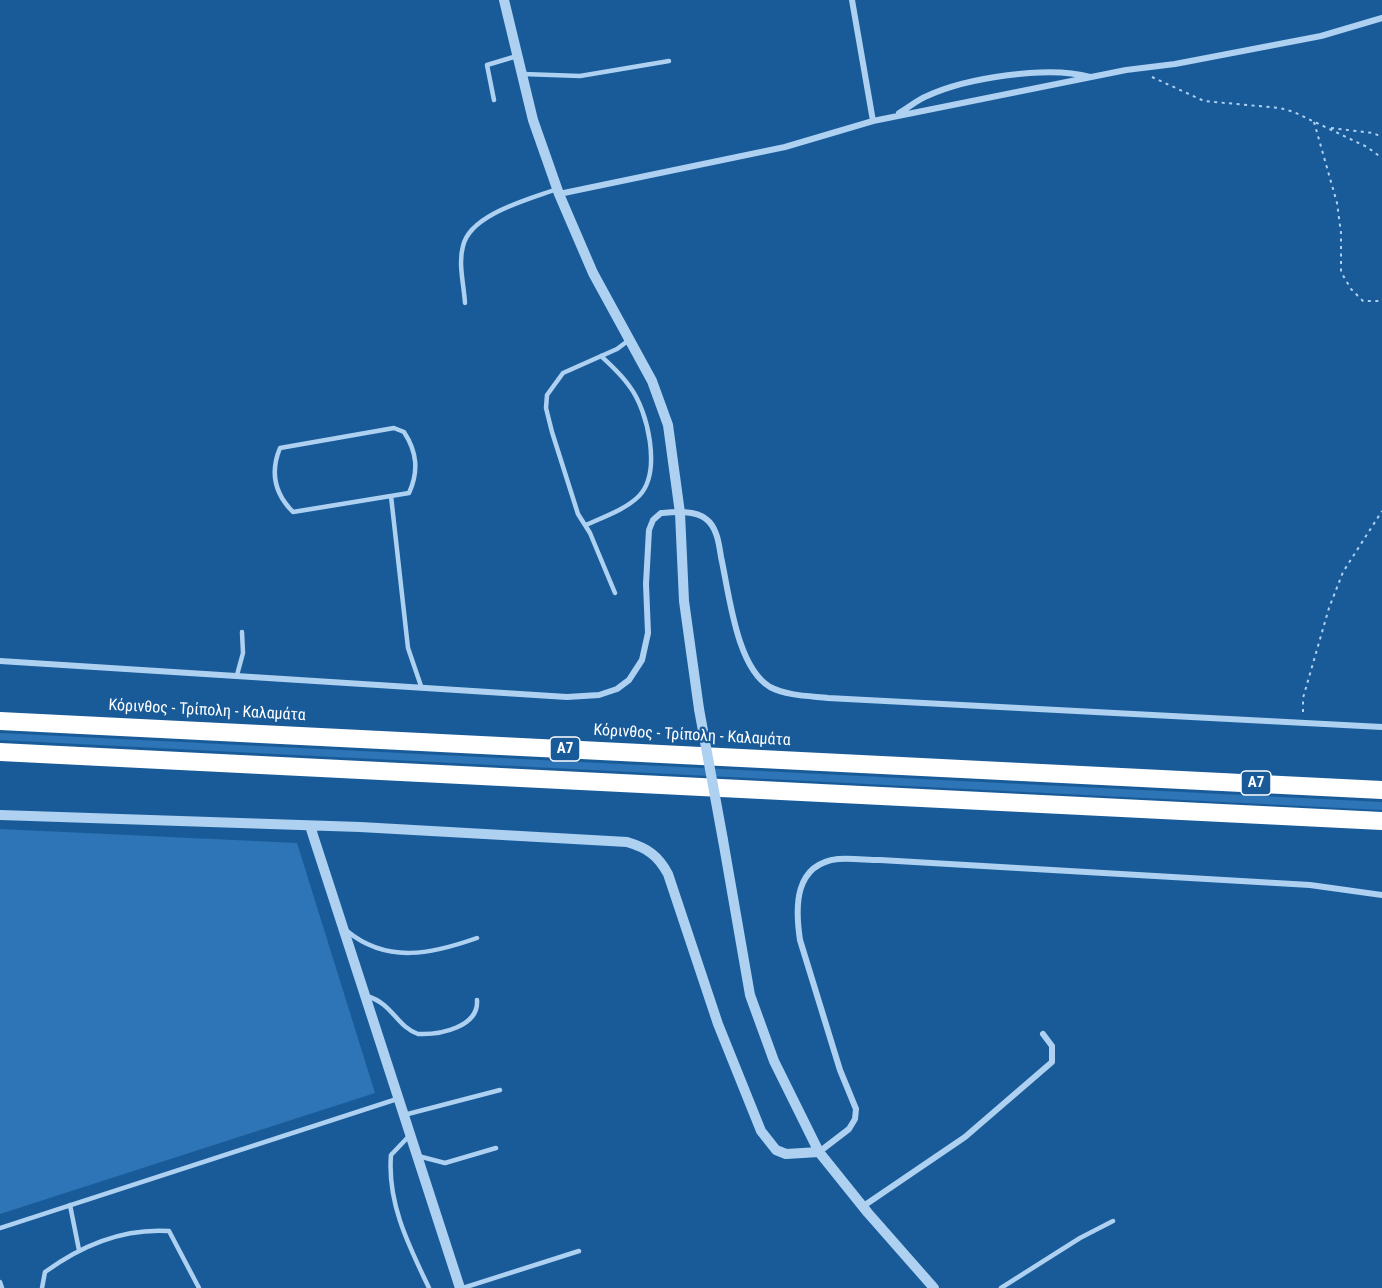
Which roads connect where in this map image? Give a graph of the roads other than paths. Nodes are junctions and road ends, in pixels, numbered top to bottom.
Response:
1 (504, 0) edge
2 (852, 0) edge
3 (1382, 18) edge
4 (517, 56) junction
5 (669, 61) dead end
6 (521, 74) junction
7 (1092, 77) junction
8 (494, 99) dead end
9 (893, 117) junction
10 (873, 121) junction
11 (558, 192) junction
12 (465, 303) dead end
13 (629, 340) junction
14 (602, 356) junction
15 (391, 496) junction
16 (680, 513) junction
17 (585, 525) junction
18 (615, 592) dead end
19 (243, 632) dead end
20 (0, 662) edge
21 (237, 675) junction
22 (421, 686) junction
23 (0, 720) edge
24 (1382, 727) edge
25 (0, 752) edge
26 (1382, 790) edge
27 (0, 815) edge
28 (1316, 818) junction
29 (1382, 821) edge
30 (310, 826) junction
31 (1382, 830) edge
32 (1382, 894) edge
33 (343, 927) junction
34 (477, 938) dead end
35 (365, 995) junction
36 (477, 1000) dead end
37 (1043, 1034) dead end
38 (500, 1090) dead end
39 (398, 1098) junction
40 (404, 1116) junction
41 (410, 1135) junction
42 (496, 1148) dead end
43 (819, 1152) junction
44 (417, 1155) junction
45 (70, 1205) junction
46 (862, 1207) junction
47 (1113, 1221) dead end
48 (0, 1228) edge
49 (79, 1250) junction
50 (579, 1251) dead end
51 (0, 1282) edge
52 (2, 1288) edge
53 (42, 1288) edge
54 (199, 1288) edge
55 (429, 1288) edge
56 (462, 1288) edge
57 (934, 1288) edge
58 (1000, 1288) edge

1 - 4 street
2 - 10 street
3 - 7 street
4 - 6 street
4 - 8 lane
5 - 6 lane
6 - 11 street
7 - 9 street
7 - 9 street
9 - 10 street
10 - 11 street
11 - 12 lane
11 - 13 street
13 - 14 lane
13 - 16 street
14 - 17 lane
14 - 17 lane
15 - 15 lane
15 - 22 lane
16 - 22 street
16 - 24 street
16 - 43 street, bridge
17 - 18 lane
19 - 21 lane
20 - 21 street
21 - 22 street
23 - 26 highway, Κόρινθος - Τρίπολη - Καλαμάτα / Α7
25 - 28 highway, Α7
27 - 30 street
28 - 29 highway, Α7
28 - 31 highway
30 - 33 street
30 - 43 street
32 - 43 street
33 - 34 lane
33 - 35 street
35 - 36 lane
35 - 39 street
37 - 46 street
38 - 40 lane
39 - 40 street
39 - 45 lane
40 - 41 street
41 - 44 street
41 - 55 lane
42 - 44 lane
43 - 46 street
44 - 56 street
45 - 48 lane
45 - 49 lane
46 - 57 street
47 - 58 lane
49 - 53 lane
49 - 54 lane
50 - 56 lane
51 - 52 lane

